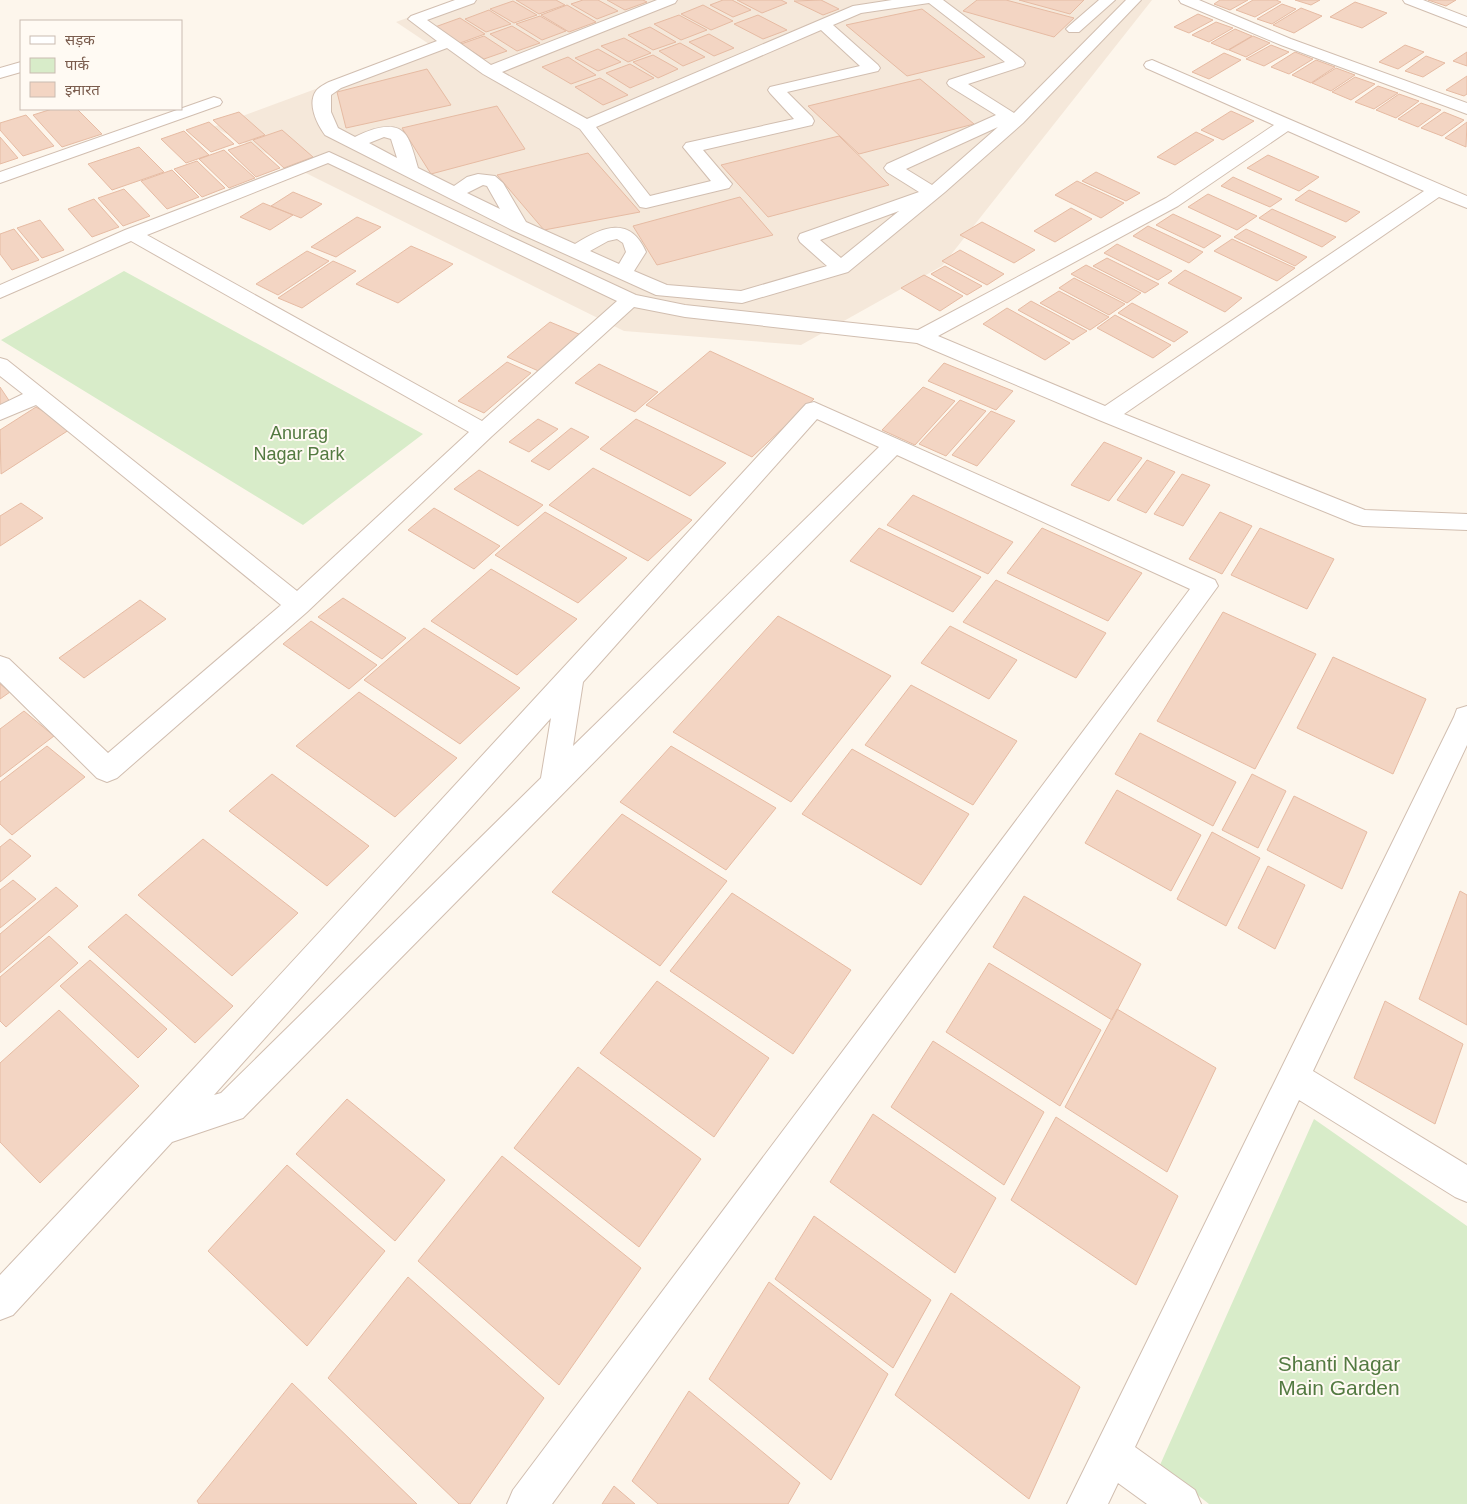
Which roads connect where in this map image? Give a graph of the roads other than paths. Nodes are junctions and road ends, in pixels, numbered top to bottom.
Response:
1 (469, 0) edge
2 (670, 0) edge
3 (840, 0) edge
4 (879, 0) edge
5 (925, 0) edge
6 (934, 0) edge
7 (1108, 0) edge
8 (1134, 0) edge
9 (1186, 0) edge
10 (1410, 0) edge
11 (858, 10) junction
12 (1467, 22) edge
13 (823, 24) junction
14 (1074, 30) dead end
15 (449, 42) junction
16 (1152, 65) dead end
17 (20, 67) edge
18 (489, 71) junction
19 (0, 74) edge
20 (214, 102) dead end
21 (1467, 109) edge
22 (1012, 117) junction
23 (1286, 124) junction
24 (586, 125) junction
25 (356, 143) junction
26 (410, 170) junction
27 (0, 178) edge
28 (1437, 190) junction
29 (455, 193) junction
30 (933, 193) junction
31 (1467, 203) edge
32 (520, 226) junction
33 (132, 234) junction
34 (576, 252) junction
35 (841, 268) junction
36 (622, 273) junction
37 (0, 292) edge
38 (698, 293) junction
39 (630, 300) junction
40 (685, 311) junction
41 (921, 337) junction
42 (0, 365) edge
43 (38, 396) junction
44 (0, 413) edge
45 (1107, 415) junction
46 (484, 431) junction
47 (894, 445) junction
48 (1467, 522) edge
49 (298, 605) junction
50 (0, 666) edge
51 (570, 678) junction
52 (1467, 717) edge
53 (554, 785) junction
54 (1293, 1077) junction
55 (162, 1128) junction
56 (1467, 1185) edge
57 (0, 1302) edge
58 (1112, 1454) junction
59 (528, 1504) edge
60 (1087, 1504) edge
61 (1181, 1504) edge

1 - 15 street
2 - 18 street
3 - 11 street
4 - 11 street
5 - 11 street
6 - 22 street
7 - 14 street
8 - 22 street
9 - 21 street
10 - 12 street
11 - 13 street
13 - 24 street
13 - 24 street
15 - 18 street
15 - 25 street
16 - 23 street
17 - 19 street
18 - 24 street
20 - 27 street
22 - 30 street
22 - 30 street
23 - 28 street
23 - 41 street
25 - 26 street
25 - 26 street
26 - 29 street
28 - 31 street
28 - 45 street
29 - 32 street
29 - 32 street
30 - 35 street
30 - 35 street
32 - 34 street
33 - 37 street
33 - 39 street
33 - 46 street
34 - 36 street
34 - 36 street
35 - 38 street
36 - 38 street
38 - 40 street
39 - 40 street
39 - 46 street
40 - 41 street
41 - 45 street
42 - 43 street
43 - 44 street
43 - 49 street
45 - 48 street
46 - 49 street
47 - 51 street
47 - 53 street
47 - 59 street
49 - 50 street
51 - 53 street
51 - 55 street
52 - 54 street
53 - 55 street
54 - 56 street
54 - 58 street
55 - 57 street
58 - 60 street
58 - 61 street

